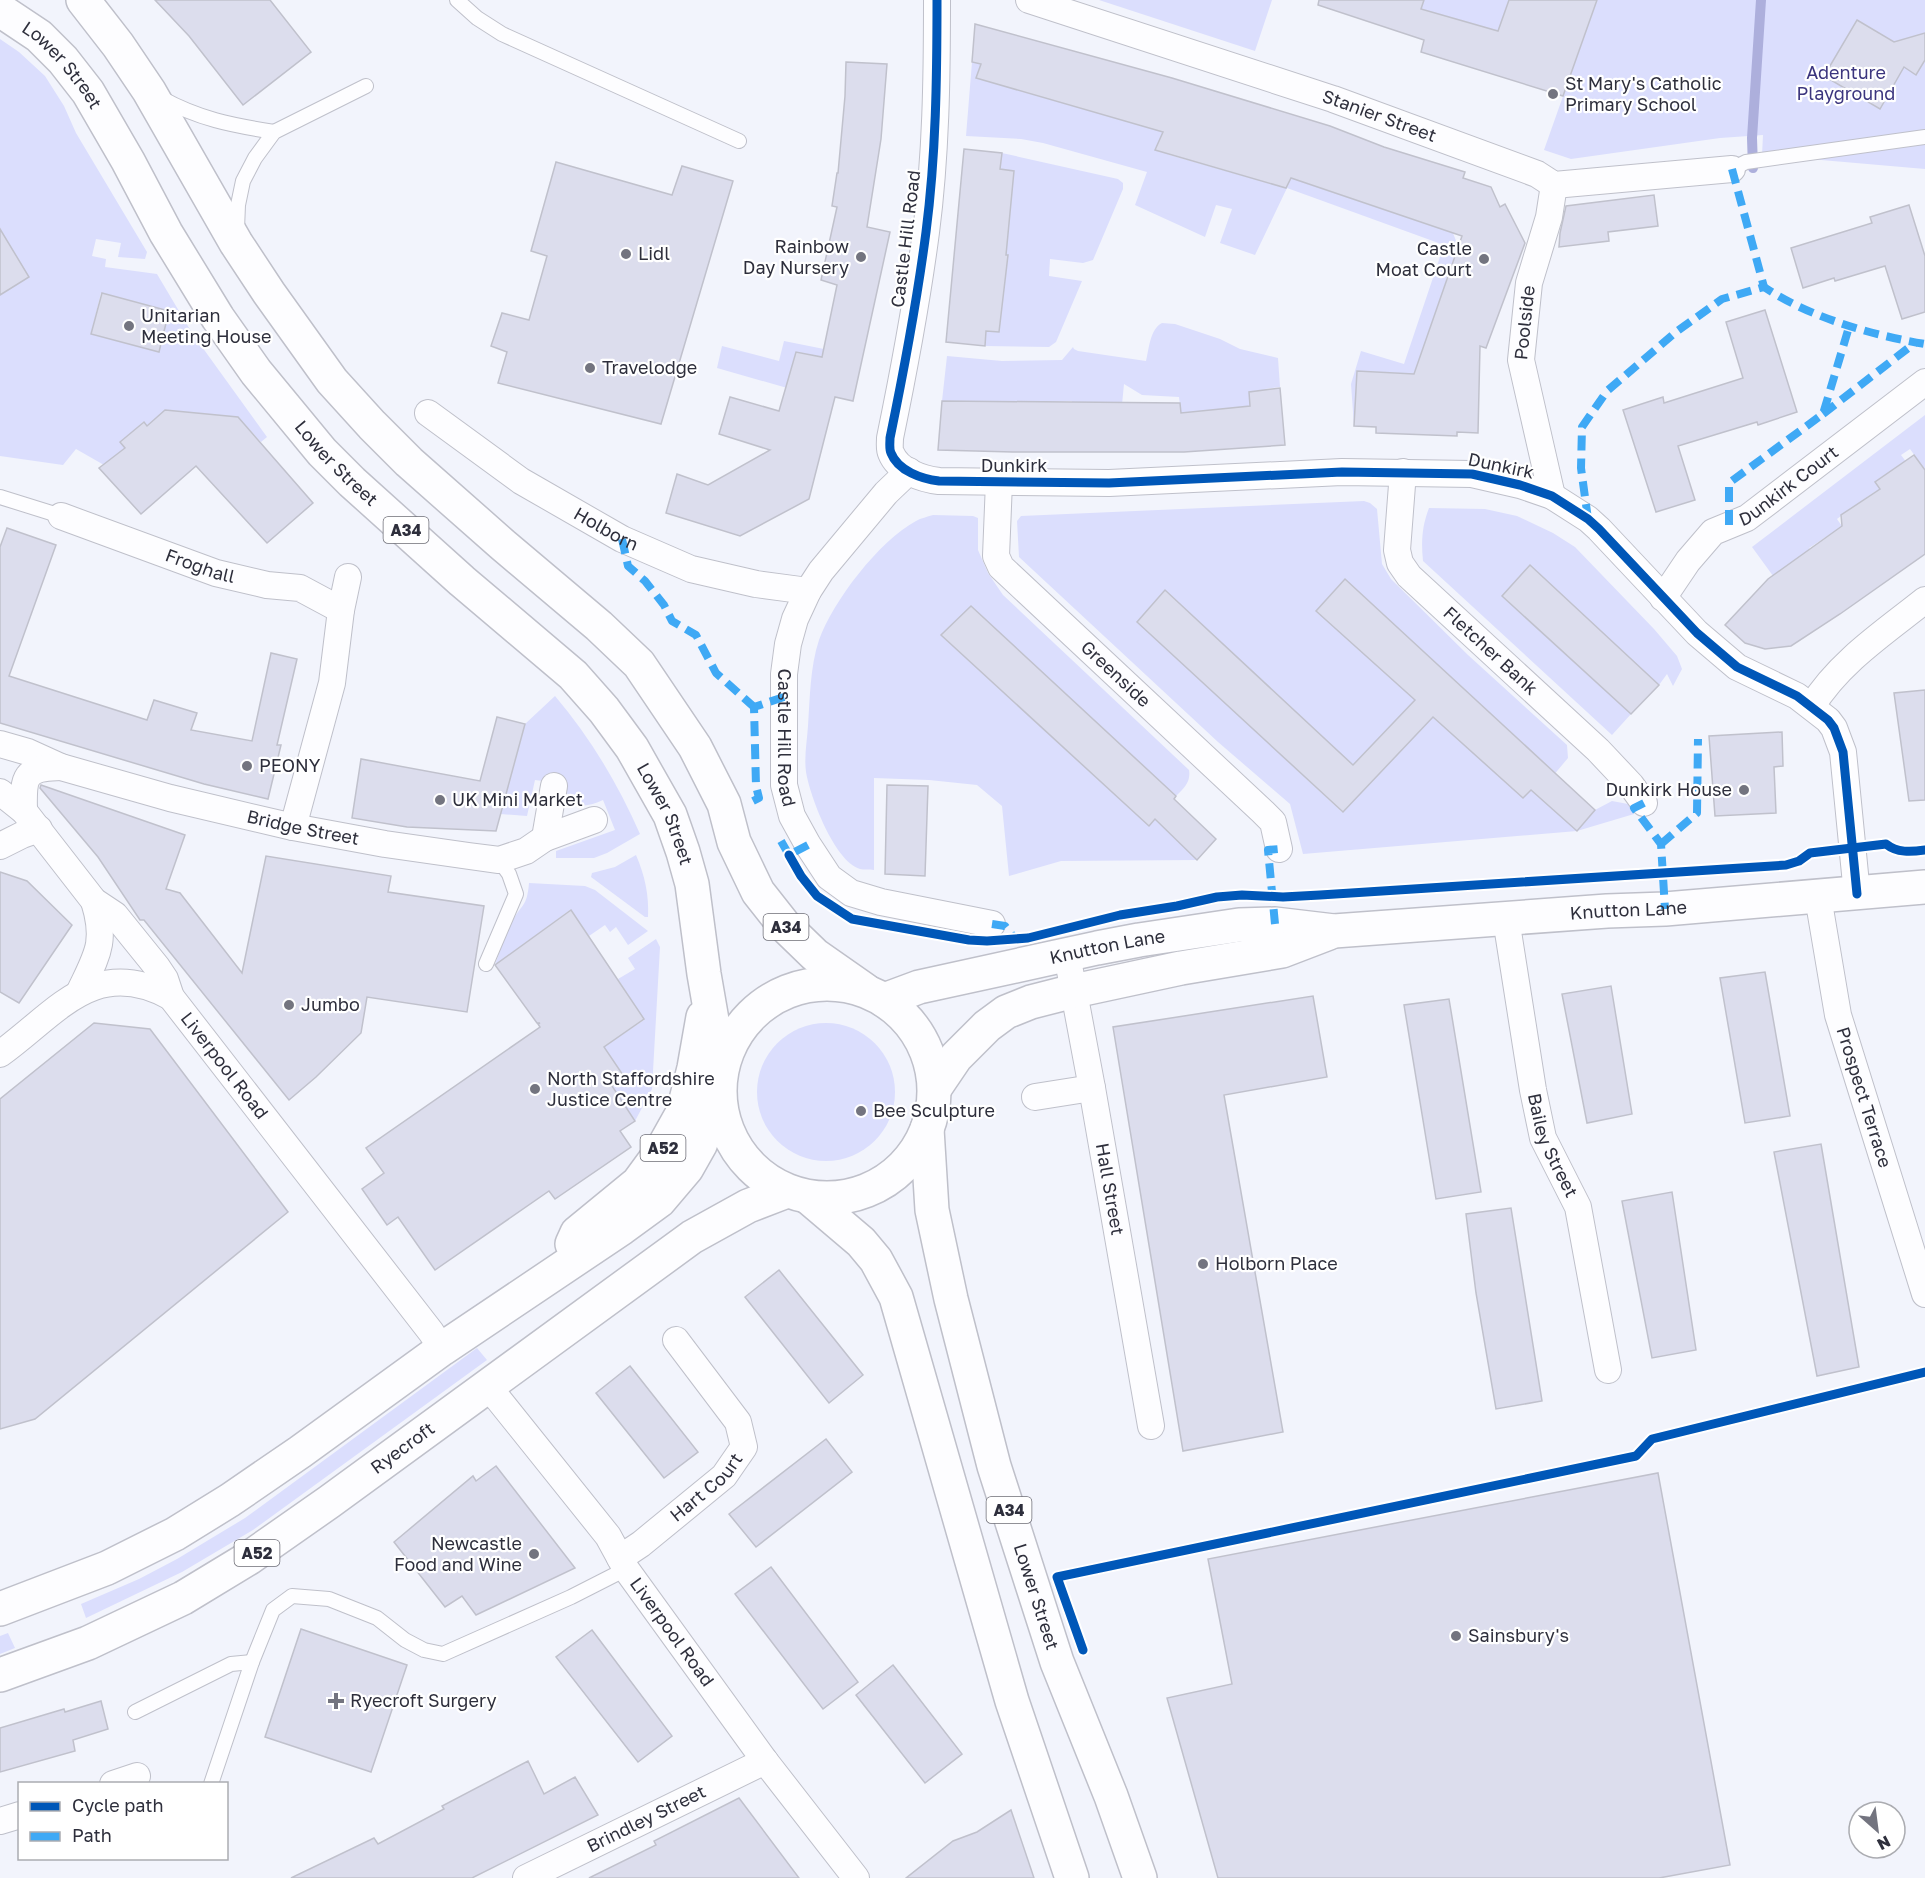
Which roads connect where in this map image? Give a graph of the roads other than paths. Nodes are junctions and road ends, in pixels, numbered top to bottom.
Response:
1 (83, 0) edge
2 (457, 0) edge
3 (938, 0) edge
4 (1029, 0) edge
5 (0, 10) edge
6 (366, 86) dead end
7 (149, 91) junction
8 (274, 132) junction
9 (1925, 137) edge
10 (739, 141) dead end
11 (1739, 165) joint
12 (1554, 185) junction
13 (236, 243) junction
14 (1925, 382) edge
15 (428, 413) dead end
16 (909, 471) junction
17 (1402, 472) junction
18 (999, 482) junction
19 (1552, 496) junction
20 (0, 497) edge
21 (61, 516) joint
22 (348, 577) dead end
23 (808, 591) junction
24 (1663, 598) junction
25 (1925, 600) edge
26 (341, 610) junction
27 (1812, 706) junction
28 (0, 744) edge
29 (61, 767) junction
30 (554, 786) dead end
31 (0, 792) edge
32 (1644, 802) dead end
33 (31, 820) junction
34 (594, 820) dead end
35 (293, 827) junction
36 (545, 838) junction
37 (0, 846) edge
38 (1279, 849) dead end
39 (499, 860) junction
40 (1925, 887) edge
41 (1857, 894) junction
42 (1818, 897) junction
43 (94, 901) junction
44 (1506, 918) junction
45 (992, 924) dead end
46 (1334, 931) junction
47 (1067, 955) junction
48 (486, 964) dead end
49 (1074, 990) junction
50 (80, 993) junction
51 (707, 993) junction
52 (875, 995) junction
53 (171, 998) junction
54 (2, 1051) edge
55 (720, 1082) junction
56 (935, 1088) junction
57 (1092, 1088) junction
58 (1035, 1097) dead end
59 (927, 1129) junction
60 (797, 1194) junction
61 (559, 1270) junction
62 (1925, 1294) edge
63 (676, 1340) dead end
64 (442, 1349) junction
65 (1608, 1371) dead end
66 (488, 1385) junction
67 (1151, 1426) dead end
68 (623, 1563) junction
69 (0, 1609) edge
70 (252, 1662) junction
71 (0, 1675) edge
72 (135, 1712) dead end
73 (765, 1761) junction
74 (137, 1776) dead end
75 (119, 1782) edge
76 (213, 1782) edge
77 (18, 1816) edge
78 (0, 1821) edge
79 (526, 1878) edge
80 (856, 1878) edge
81 (1072, 1878) edge
82 (1140, 1878) edge

1 - 7 main road, A34
2 - 10 lane
3 - 16 street, Castle Hill Road
4 - 12 street, Stanier Street
5 - 51 main road, Lower Street / A34
6 - 8 lane
7 - 8 lane
7 - 13 main road, A34
8 - 13 lane
9 - 11 lane
11 - 12 street
12 - 19 street, Poolside
13 - 52 main road, A34
14 - 24 street, Dunkirk Court
15 - 23 street, Holborn
16 - 18 street, Dunkirk
16 - 23 street, Castle Hill Road
17 - 18 street, Dunkirk
17 - 19 street, Dunkirk
17 - 32 street, Fletcher Bank
18 - 38 street, Greenside
19 - 24 street, Dunkirk
20 - 21 lane
21 - 26 street, Froghall
22 - 26 street
23 - 45 street, Castle Hill Road
24 - 27 street, Dunkirk
25 - 27 street
26 - 35 street
27 - 41 street, Dunkirk
28 - 29 street, Bridge Street
29 - 33 street, Bridge Street
29 - 35 street, Bridge Street
30 - 36 street
31 - 33 street, Liverpool Road
33 - 37 street
33 - 43 street, Liverpool Road
34 - 36 street, Bridge Street
35 - 39 street, Bridge Street
36 - 39 street, Bridge Street
39 - 48 lane
40 - 41 main road, Knutton Lane
41 - 42 main road, Knutton Lane
42 - 44 main road, Knutton Lane
42 - 62 street, Prospect Terrace
43 - 50 street
43 - 53 street, Liverpool Road
44 - 46 main road, Knutton Lane
44 - 65 street, Bailey Street
46 - 47 main road, Knutton Lane
46 - 49 main road, Knutton Lane
47 - 49 street, Hall Street
47 - 52 main road, Knutton Lane
49 - 56 main road, Knutton Lane
49 - 57 street, Hall Street
50 - 53 street
50 - 54 street
51 - 55 main road, Lower Street / A34
51 - 61 main road, A52
52 - 55 main road
52 - 56 main road
53 - 64 street, Liverpool Road
55 - 60 main road
55 - 61 main road, A52
56 - 59 main road
57 - 58 street
57 - 67 street, Hall Street
59 - 60 main road
59 - 82 main road, Lower Street / A34
60 - 66 main road, Ryecroft / A52
60 - 81 main road, A34
61 - 64 main road, A52
63 - 68 street, Hart Court
64 - 69 main road, A52
66 - 68 street, Liverpool Road
66 - 71 main road, Ryecroft / A52
68 - 70 lane
68 - 73 street, Liverpool Road
70 - 72 lane
70 - 76 lane
73 - 79 street, Brindley Street
73 - 80 street, Liverpool Road
74 - 75 street
77 - 78 street

